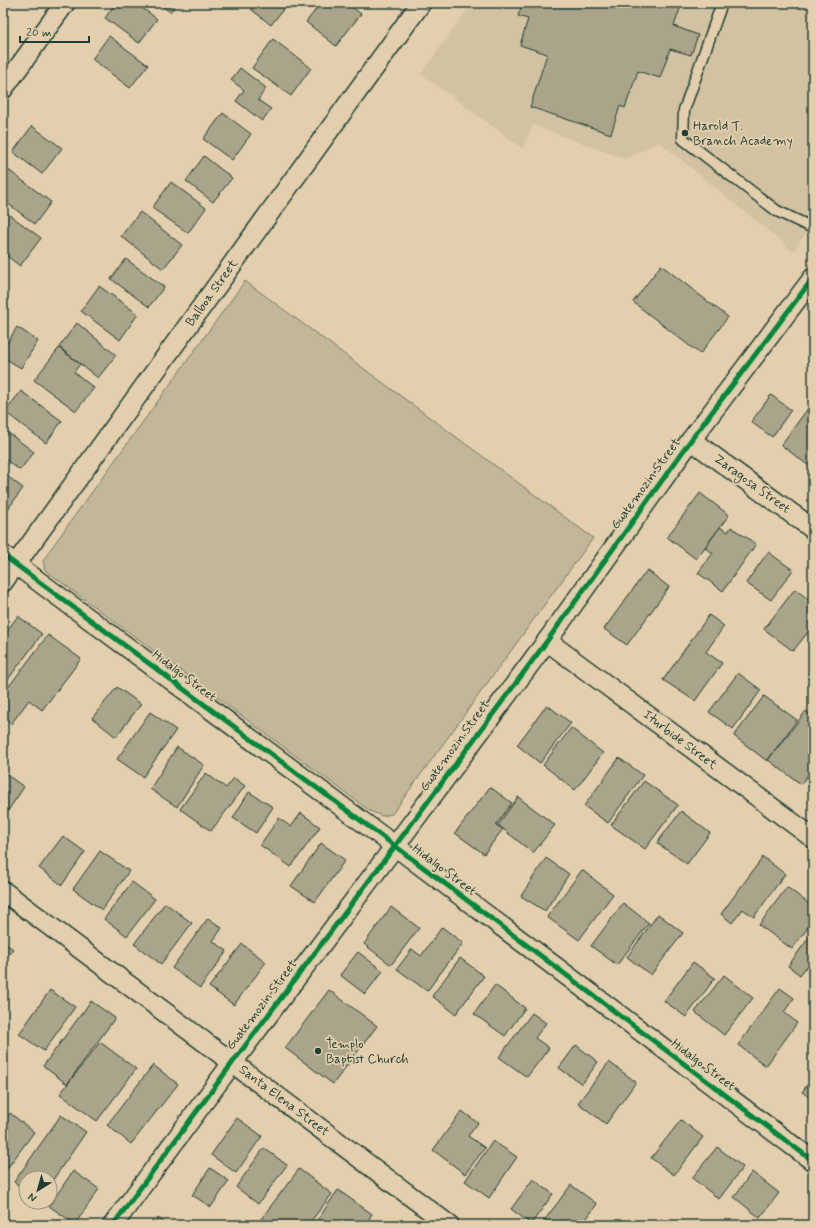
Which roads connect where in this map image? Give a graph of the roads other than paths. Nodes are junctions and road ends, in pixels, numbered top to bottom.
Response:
1 (65, 3) edge
2 (421, 3) edge
3 (722, 3) edge
4 (3, 89) edge
5 (813, 228) edge
6 (813, 278) edge
7 (691, 440) junction
8 (813, 529) edge
9 (10, 560) edge
10 (3, 582) edge
11 (547, 641) junction
12 (813, 838) edge
13 (395, 846) junction
14 (3, 891) edge
15 (233, 1062) junction
16 (813, 1161) edge
17 (113, 1225) edge
18 (449, 1225) edge

1 - 4 street
2 - 9 street, Balboa Street
3 - 5 lane
6 - 7 street, Guatemozin Street
7 - 8 street, Zaragosa Street
7 - 11 street, Guatemozin Street
9 - 10 street, Balboa Street
9 - 13 street, Hidalgo Street
11 - 12 street, Iturbide Street
11 - 13 street, Guatemozin Street
13 - 15 street, Guatemozin Street
13 - 16 street, Hidalgo Street
14 - 15 street, Santa Elena Street
15 - 17 street, Guatemozin Street
15 - 18 street, Santa Elena Street

